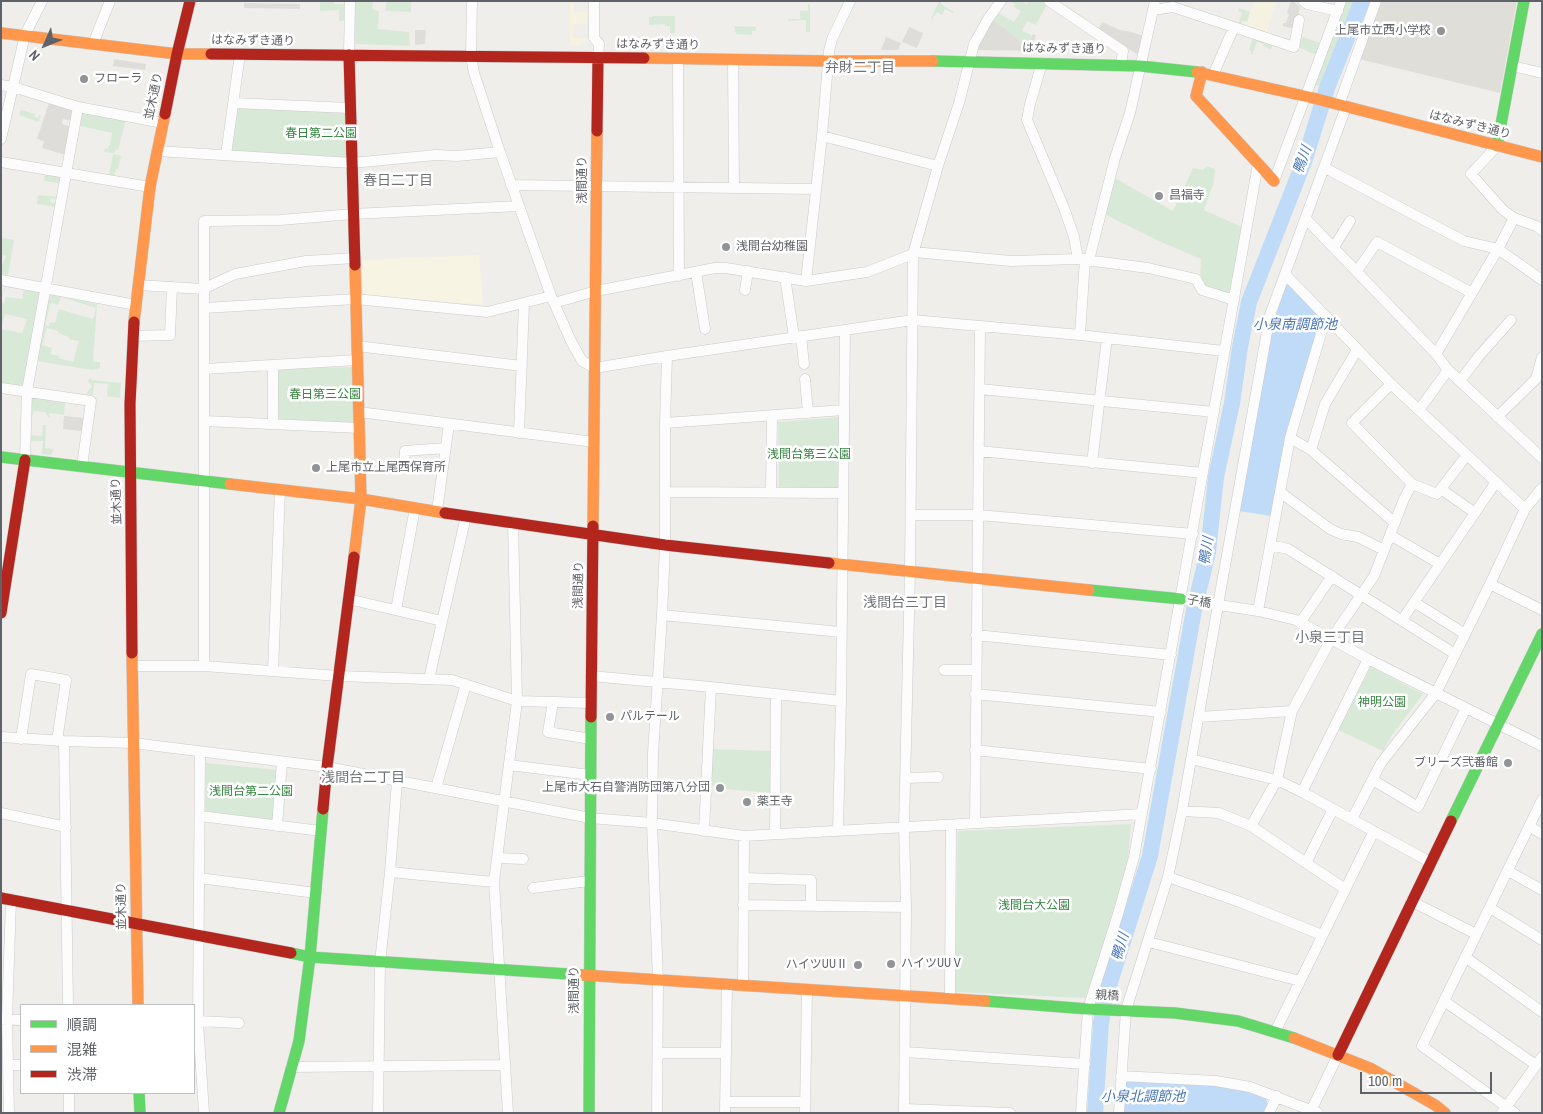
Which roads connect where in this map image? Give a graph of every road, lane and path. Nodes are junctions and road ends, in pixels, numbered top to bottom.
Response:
1 (42, 1) edge
2 (110, 1) edge
3 (190, 1) edge
4 (350, 1) edge
5 (472, 1) edge
6 (594, 1) edge
7 (850, 1) edge
8 (1001, 1) edge
9 (1049, 1) edge
10 (1303, 1) edge
11 (1376, 1) edge
12 (1524, 1) edge
13 (1154, 6) edge
14 (1340, 6) edge
15 (1299, 20) dead end
16 (1234, 27) junction
17 (1, 33) edge
18 (25, 35) junction
19 (93, 44) junction
20 (177, 54) junction
21 (240, 54) junction
22 (349, 55) junction
23 (471, 56) junction
24 (598, 58) junction
25 (678, 59) junction
26 (733, 60) junction
27 (828, 61) junction
28 (969, 61) junction
29 (1042, 63) junction
30 (1121, 64) junction
31 (1140, 66) junction
32 (1512, 66) junction
33 (1542, 73) edge
34 (1208, 74) junction
35 (1, 85) edge
36 (13, 87) junction
37 (1310, 97) junction
38 (233, 103) junction
39 (1340, 105) junction
40 (78, 107) junction
41 (350, 108) junction
42 (162, 123) junction
43 (822, 136) junction
44 (1, 139) edge
45 (1497, 146) junction
46 (157, 151) junction
47 (500, 152) junction
48 (226, 155) junction
49 (1542, 157) edge
50 (1, 162) edge
51 (352, 163) junction
52 (1258, 164) junction
53 (938, 166) junction
54 (1324, 168) junction
55 (67, 172) junction
56 (1274, 181) joint
57 (511, 185) junction
58 (596, 186) junction
59 (150, 187) junction
60 (679, 188) junction
61 (734, 188) junction
62 (816, 190) junction
63 (519, 206) junction
64 (353, 214) junction
65 (1514, 218) junction
66 (1306, 219) junction
67 (1350, 221) dead end
68 (1542, 230) edge
69 (1334, 247) junction
70 (1498, 249) junction
71 (914, 253) junction
72 (354, 258) junction
73 (1084, 259) junction
74 (748, 271) junction
75 (1357, 271) junction
76 (696, 272) junction
77 (1284, 274) junction
78 (679, 276) junction
79 (785, 277) junction
80 (1, 280) edge
81 (1542, 280) edge
82 (806, 281) junction
83 (138, 285) junction
84 (172, 287) junction
85 (46, 288) junction
86 (203, 289) junction
87 (745, 290) dead end
88 (596, 291) junction
89 (1472, 293) junction
90 (356, 299) junction
91 (552, 300) junction
92 (1234, 300) junction
93 (524, 303) junction
94 (136, 305) junction
95 (204, 308) junction
96 (1326, 317) junction
97 (913, 320) junction
98 (1511, 320) dead end
99 (980, 326) junction
100 (705, 329) dead end
101 (845, 330) junction
102 (1080, 335) junction
103 (134, 336) junction
104 (798, 336) junction
105 (1107, 338) junction
106 (357, 346) junction
107 (1357, 350) junction
108 (1224, 351) junction
109 (1436, 354) junction
110 (667, 356) junction
111 (1542, 357) edge
112 (357, 360) junction
113 (804, 364) dead end
114 (273, 365) junction
115 (522, 366) junction
116 (595, 368) junction
117 (204, 369) junction
118 (1448, 370) junction
119 (805, 379) dead end
120 (1460, 381) junction
121 (1539, 382) edge
122 (1391, 384) junction
123 (1, 388) edge
124 (980, 389) junction
125 (27, 391) junction
126 (1099, 401) junction
127 (844, 410) junction
128 (1419, 410) junction
129 (359, 412) junction
130 (1214, 412) junction
131 (808, 413) junction
132 (772, 416) junction
133 (1498, 417) junction
134 (204, 421) junction
135 (665, 423) junction
136 (273, 424) junction
137 (449, 424) junction
138 (359, 428) junction
139 (519, 433) junction
140 (1290, 438) junction
141 (594, 442) junction
142 (445, 448) junction
143 (1311, 450) junction
144 (980, 451) junction
145 (1467, 455) junction
146 (1, 457) edge
147 (1542, 458) edge
148 (25, 460) junction
149 (1092, 462) junction
150 (82, 466) junction
151 (404, 466) dead end
152 (130, 472) junction
153 (1203, 473) junction
154 (204, 481) junction
155 (1496, 482) junction
156 (1412, 484) junction
157 (1542, 488) edge
158 (1441, 489) junction
159 (280, 490) junction
160 (665, 492) junction
161 (771, 492) junction
162 (1280, 492) junction
163 (842, 493) junction
164 (361, 499) junction
165 (415, 508) junction
166 (1525, 509) junction
167 (437, 512) junction
168 (1474, 514) junction
169 (911, 515) junction
170 (979, 515) junction
171 (466, 516) junction
172 (513, 522) junction
173 (1395, 522) junction
174 (1193, 534) junction
175 (593, 535) junction
176 (1390, 535) junction
177 (665, 546) junction
178 (1270, 546) junction
179 (1384, 550) junction
180 (842, 564) junction
181 (1440, 564) junction
182 (910, 571) junction
183 (1332, 576) junction
184 (977, 579) junction
185 (1490, 584) junction
186 (1361, 595) junction
187 (1181, 598) junction
188 (348, 599) junction
189 (1414, 602) junction
190 (1218, 605) junction
191 (396, 610) junction
192 (1542, 610) edge
193 (1258, 611) junction
194 (1, 613) edge
195 (662, 615) junction
196 (1402, 620) junction
197 (442, 621) junction
198 (1300, 623) junction
199 (841, 632) junction
200 (1465, 634) junction
201 (1542, 634) edge
202 (976, 635) junction
203 (1331, 639) junction
204 (1455, 654) junction
205 (1171, 655) junction
206 (1368, 659) junction
207 (132, 666) junction
208 (204, 666) junction
209 (944, 670) dead end
210 (976, 670) junction
211 (273, 671) junction
212 (338, 676) junction
213 (591, 676) junction
214 (429, 679) junction
215 (658, 682) junction
216 (466, 684) junction
217 (711, 687) junction
218 (1436, 693) junction
219 (776, 694) junction
220 (975, 694) junction
221 (517, 701) junction
222 (841, 701) junction
223 (553, 702) junction
224 (592, 702) junction
225 (1466, 708) junction
226 (1160, 712) junction
227 (1292, 712) junction
228 (1199, 717) junction
229 (1497, 724) junction
230 (1, 737) edge
231 (21, 738) junction
232 (591, 738) junction
233 (61, 741) junction
234 (133, 743) junction
235 (1542, 746) edge
236 (975, 750) junction
237 (200, 752) junction
238 (1191, 759) junction
239 (282, 762) junction
240 (509, 765) junction
241 (327, 767) junction
242 (1150, 769) junction
243 (590, 775) junction
244 (938, 777) dead end
245 (906, 778) junction
246 (397, 780) junction
247 (1277, 780) junction
248 (1373, 780) junction
249 (436, 788) junction
250 (1302, 792) junction
251 (1542, 800) edge
252 (505, 801) junction
253 (1333, 809) junction
254 (1182, 811) junction
255 (1, 813) edge
256 (1142, 814) junction
257 (200, 816) junction
258 (590, 818) junction
259 (1352, 819) junction
260 (652, 823) junction
261 (975, 823) junction
262 (950, 825) junction
263 (277, 826) junction
264 (1251, 826) junction
265 (1529, 826) junction
266 (66, 827) junction
267 (904, 827) junction
268 (321, 831) junction
269 (704, 831) junction
270 (838, 831) junction
271 (1374, 831) junction
272 (775, 834) junction
273 (1542, 834) edge
274 (744, 836) junction
275 (497, 858) junction
276 (523, 859) dead end
277 (1430, 862) junction
278 (1306, 863) junction
279 (1508, 871) junction
280 (390, 872) junction
281 (1168, 877) junction
282 (199, 878) junction
283 (744, 878) junction
284 (589, 881) junction
285 (494, 882) junction
286 (533, 888) dead end
287 (1345, 889) junction
288 (1542, 890) edge
289 (316, 893) junction
290 (6, 899) edge
291 (1411, 901) junction
292 (743, 905) junction
293 (811, 906) junction
294 (906, 907) junction
295 (1490, 908) junction
296 (67, 910) junction
297 (136, 925) junction
298 (1476, 934) junction
299 (1322, 935) junction
300 (198, 936) junction
301 (1542, 940) edge
302 (1148, 942) junction
303 (310, 957) junction
304 (1464, 957) junction
305 (380, 962) junction
306 (500, 970) junction
307 (588, 975) junction
308 (658, 981) junction
309 (1300, 981) junction
310 (727, 985) junction
311 (743, 986) junction
312 (807, 990) junction
313 (906, 996) junction
314 (950, 998) junction
315 (1444, 1001) junction
316 (68, 1004) edge
317 (138, 1004) edge
318 (1088, 1009) junction
319 (1126, 1010) junction
320 (1542, 1012) edge
321 (4, 1019) edge
322 (20, 1020) edge
323 (198, 1021) junction
324 (239, 1023) dead end
325 (1275, 1032) junction
326 (905, 1052) junction
327 (658, 1053) junction
328 (726, 1053) junction
329 (1338, 1055) junction
330 (1539, 1061) edge
331 (1085, 1064) junction
332 (8, 1065) junction
333 (20, 1065) edge
334 (379, 1065) junction
335 (505, 1065) junction
336 (291, 1067) junction
337 (1121, 1076) junction
338 (69, 1094) edge
339 (139, 1094) edge
340 (1277, 1096) junction
341 (725, 1102) junction
342 (805, 1102) junction
343 (904, 1111) edge
344 (1508, 1111) edge
345 (1313, 1112) edge
346 (9, 1113) edge
347 (69, 1113) edge
348 (140, 1113) edge
349 (204, 1113) edge
350 (279, 1113) edge
351 (378, 1113) edge
352 (508, 1113) edge
353 (589, 1113) edge
354 (657, 1113) edge
355 (725, 1113) edge
356 (805, 1113) edge
357 (1010, 1113) edge
358 (1081, 1113) edge
359 (1118, 1113) edge
360 (1269, 1113) edge
361 (1445, 1113) edge

1 - 18 street
2 - 19 street
3 - 20 street, 並木通り
4 - 22 street
5 - 23 street
6 - 24 street
7 - 27 street
8 - 28 street
9 - 30 street
10 - 14 street
11 - 39 street
12 - 32 street
13 - 16 street
13 - 31 street
14 - 37 street
15 - 16 street
16 - 34 street
17 - 18 street, はなみずき通り
18 - 19 street, はなみずき通り
18 - 36 street
19 - 20 street, はなみずき通り
20 - 21 street, はなみずき通り
20 - 42 street, 並木通り
21 - 22 street, はなみずき通り
21 - 38 street
22 - 23 street, はなみずき通り
22 - 41 street
23 - 24 street, はなみずき通り
23 - 47 street
24 - 25 street, はなみずき通り
24 - 58 street, 浅間通り
25 - 26 street, はなみずき通り
25 - 60 street
26 - 27 street, はなみずき通り
26 - 61 street
27 - 28 street, はなみずき通り
27 - 43 street
28 - 29 street, はなみずき通り
28 - 53 street
29 - 30 street, はなみずき通り
29 - 73 street
30 - 31 street, はなみずき通り
31 - 34 street, はなみずき通り
31 - 73 street
32 - 33 street
32 - 45 street
34 - 37 street, はなみずき通り
34 - 52 street
35 - 36 street
36 - 40 street
36 - 44 street
37 - 39 street, はなみずき通り
37 - 56 street
38 - 41 street
38 - 48 street
39 - 45 street, はなみずき通り
39 - 54 street
40 - 42 street
40 - 55 street
41 - 51 street
42 - 46 street, 並木通り
43 - 53 street
43 - 62 street
45 - 49 street, はなみずき通り
45 - 65 street
46 - 48 street
46 - 59 street, 並木通り
47 - 51 street
47 - 57 street
48 - 51 street
50 - 55 street
51 - 64 street
52 - 56 street
52 - 92 street
53 - 71 street
54 - 66 street
54 - 70 street
55 - 59 street
55 - 85 street
57 - 58 street
57 - 63 street
58 - 60 street
58 - 88 street, 浅間通り
59 - 83 street, 並木通り
60 - 61 street
60 - 78 street
61 - 62 street
62 - 82 street
63 - 64 street
63 - 91 street
64 - 72 street
64 - 86 street
65 - 68 street
65 - 70 street
66 - 69 street
66 - 77 street
67 - 69 street
69 - 75 street
70 - 81 street
70 - 89 street
71 - 73 street
71 - 82 street
71 - 97 street
72 - 86 street
72 - 90 street
73 - 92 street
73 - 102 street
74 - 76 street
74 - 79 street
74 - 87 street
75 - 89 street
75 - 109 street
76 - 78 street
76 - 100 street
77 - 96 street
77 - 190 street
78 - 88 street
79 - 82 street
79 - 104 street
80 - 85 street
83 - 84 street
83 - 94 street, 並木通り
84 - 86 street
84 - 103 street
85 - 94 street
85 - 125 street
86 - 95 street
88 - 91 street
88 - 116 street, 浅間通り
89 - 109 street
90 - 93 street
90 - 95 street
90 - 106 street
91 - 93 street
91 - 116 street
92 - 108 street
93 - 115 street
94 - 103 street, 並木通り
95 - 117 street
96 - 107 street
96 - 140 street
97 - 99 street
97 - 101 street
97 - 169 street
98 - 120 street
99 - 102 street
99 - 124 street
101 - 104 street
101 - 127 street
102 - 105 street
103 - 152 street, 並木通り
104 - 110 street
104 - 113 street
105 - 108 street
105 - 126 street
106 - 112 street
106 - 115 street
107 - 122 street
107 - 143 street
108 - 130 street
109 - 118 street
110 - 116 street
110 - 135 street
111 - 121 street
112 - 114 street
112 - 129 street
114 - 117 street
114 - 136 street
115 - 139 street
116 - 141 street, 浅間通り
117 - 134 street
118 - 120 street
118 - 128 street
119 - 131 street
120 - 133 street
121 - 133 street
122 - 128 street
122 - 156 street
123 - 125 street
124 - 126 street
124 - 144 street
125 - 148 street
125 - 150 street
126 - 130 street
126 - 149 street
127 - 131 street
127 - 163 street
128 - 145 street
129 - 137 street
129 - 138 street
130 - 153 street
131 - 132 street
132 - 135 street
132 - 161 street
133 - 147 street
134 - 136 street
134 - 154 street
135 - 160 street
136 - 138 street
137 - 139 street
137 - 142 street
138 - 164 street
139 - 141 street
140 - 143 street
140 - 162 street
141 - 175 street, 浅間通り
142 - 151 street
142 - 167 street
143 - 173 street
144 - 149 street
144 - 170 street
145 - 155 street
145 - 158 street
146 - 148 street
148 - 150 street
148 - 194 street
149 - 153 street
150 - 152 street
152 - 154 street
152 - 207 street, 並木通り
153 - 174 street
154 - 159 street
154 - 208 street
155 - 166 street
155 - 168 street
156 - 158 street
156 - 173 street
157 - 166 street
158 - 168 street
159 - 164 street
159 - 211 street
160 - 161 street
160 - 177 street
161 - 163 street
162 - 178 street
162 - 179 street
163 - 180 street
164 - 165 street
164 - 188 street
165 - 167 street
165 - 191 street
166 - 185 street
167 - 171 street
168 - 181 street
169 - 170 street
169 - 182 street
170 - 174 street
170 - 184 street
171 - 172 street
171 - 197 street
172 - 175 street
172 - 221 street
173 - 176 street
174 - 187 street
175 - 177 street
175 - 213 street, 浅間通り
176 - 179 street
176 - 181 street
177 - 180 street
177 - 195 street
178 - 183 street
178 - 193 street
179 - 186 street
180 - 182 street
180 - 199 street
181 - 189 street
182 - 184 street
182 - 245 street
183 - 186 street
183 - 198 street
184 - 187 street
184 - 202 street
185 - 192 street
185 - 200 street
186 - 196 street
186 - 203 street
187 - 190 street, 子橋
187 - 205 street
188 - 191 street
188 - 212 street
189 - 196 street
189 - 200 street
190 - 193 street, 子橋
190 - 228 street
191 - 197 street
193 - 198 street, 子橋
195 - 199 street
195 - 215 street
196 - 204 street
197 - 214 street
198 - 203 street, 子橋
199 - 222 street
200 - 204 street
201 - 229 street
202 - 205 street
202 - 210 street
203 - 206 street, 子橋
203 - 227 street
204 - 218 street
205 - 226 street
206 - 218 street, 子橋
206 - 250 street
207 - 208 street
207 - 234 street, 並木通り
208 - 211 street
209 - 210 street
210 - 220 street
211 - 212 street
212 - 214 street
212 - 241 street
213 - 215 street
213 - 224 street, 浅間通り
214 - 216 street
215 - 217 street
215 - 260 street
216 - 221 street
216 - 249 street
217 - 219 street
217 - 269 street
218 - 225 street, 子橋
218 - 248 street
219 - 222 street
219 - 272 street
220 - 226 street
220 - 236 street
221 - 223 street
221 - 240 street
222 - 270 street
223 - 224 street
223 - 232 street
224 - 232 street, 浅間通り
225 - 229 street, 子橋
225 - 248 street
226 - 242 street
227 - 228 street
227 - 247 street
228 - 238 street
229 - 235 street, 子橋
229 - 277 street
230 - 231 street
231 - 233 street
231 - 233 street
232 - 243 street, 浅間通り
233 - 234 street
233 - 266 street
234 - 237 street
234 - 297 street, 並木通り
236 - 242 street
236 - 261 street
237 - 239 street
237 - 257 street
238 - 247 street
238 - 254 street
239 - 241 street
239 - 263 street
240 - 243 street
240 - 252 street
241 - 246 street
241 - 268 street
242 - 256 street
243 - 258 street, 浅間通り
244 - 245 street
245 - 267 street
246 - 249 street
246 - 280 street
247 - 250 street
247 - 264 street
248 - 259 street
249 - 252 street
250 - 253 street
251 - 265 street
252 - 258 street
252 - 275 street
253 - 259 street
253 - 278 street
254 - 264 street
254 - 281 street
255 - 266 street
256 - 261 street
256 - 318 street
257 - 263 street
257 - 282 street
258 - 260 street
258 - 284 street, 浅間通り
259 - 271 street
260 - 269 street
260 - 308 street
261 - 262 street
262 - 267 street
262 - 314 street
263 - 268 street
264 - 278 street
265 - 273 street
265 - 279 street
266 - 296 street
267 - 270 street
267 - 294 street
268 - 289 street
269 - 274 street
270 - 272 street
271 - 277 street
271 - 287 street
272 - 274 street
274 - 283 street
275 - 276 street
275 - 285 street
277 - 291 street
278 - 287 street
279 - 288 street
279 - 295 street
280 - 285 street
280 - 305 street
281 - 299 street
281 - 302 street
282 - 289 street
282 - 300 street
283 - 292 street
283 - 293 street
284 - 286 street
284 - 307 street, 浅間通り
285 - 306 street
287 - 299 street
289 - 303 street
290 - 296 street, 親橋
290 - 321 street
291 - 298 street
291 - 329 street
292 - 293 street
292 - 311 street
293 - 294 street
294 - 313 street
295 - 298 street
295 - 301 street
296 - 297 street, 親橋
296 - 316 street
297 - 300 street, 親橋
297 - 317 street, 並木通り
298 - 304 street
299 - 309 street
300 - 303 street, 親橋
300 - 323 street
302 - 309 street
302 - 319 street
303 - 305 street, 親橋
303 - 336 street
304 - 315 street
304 - 320 street
305 - 306 street, 親橋
305 - 334 street
306 - 307 street, 親橋
306 - 335 street
307 - 308 street, 親橋
307 - 353 street, 浅間通り
308 - 310 street, 親橋
308 - 327 street
309 - 325 street
310 - 311 street, 親橋
310 - 328 street
311 - 312 street, 親橋
312 - 313 street, 親橋
312 - 342 street
313 - 314 street, 親橋
313 - 326 street
314 - 318 street, 親橋
315 - 330 street
315 - 344 street
318 - 319 street, 親橋
318 - 331 street
319 - 325 street, 親橋
319 - 337 street
321 - 322 street
321 - 332 street
323 - 324 street
323 - 349 street
325 - 329 street, 親橋
326 - 331 street
326 - 343 street
327 - 328 street
327 - 354 street
328 - 341 street
329 - 345 street
329 - 361 street, 親橋
330 - 344 street
331 - 358 street
332 - 333 street
332 - 346 street
334 - 335 street
334 - 336 street
334 - 351 street
335 - 352 street
336 - 350 street
337 - 340 street
337 - 359 street
338 - 347 street
339 - 348 street
340 - 345 street
340 - 360 street
341 - 342 street
341 - 355 street
342 - 356 street
343 - 357 street

